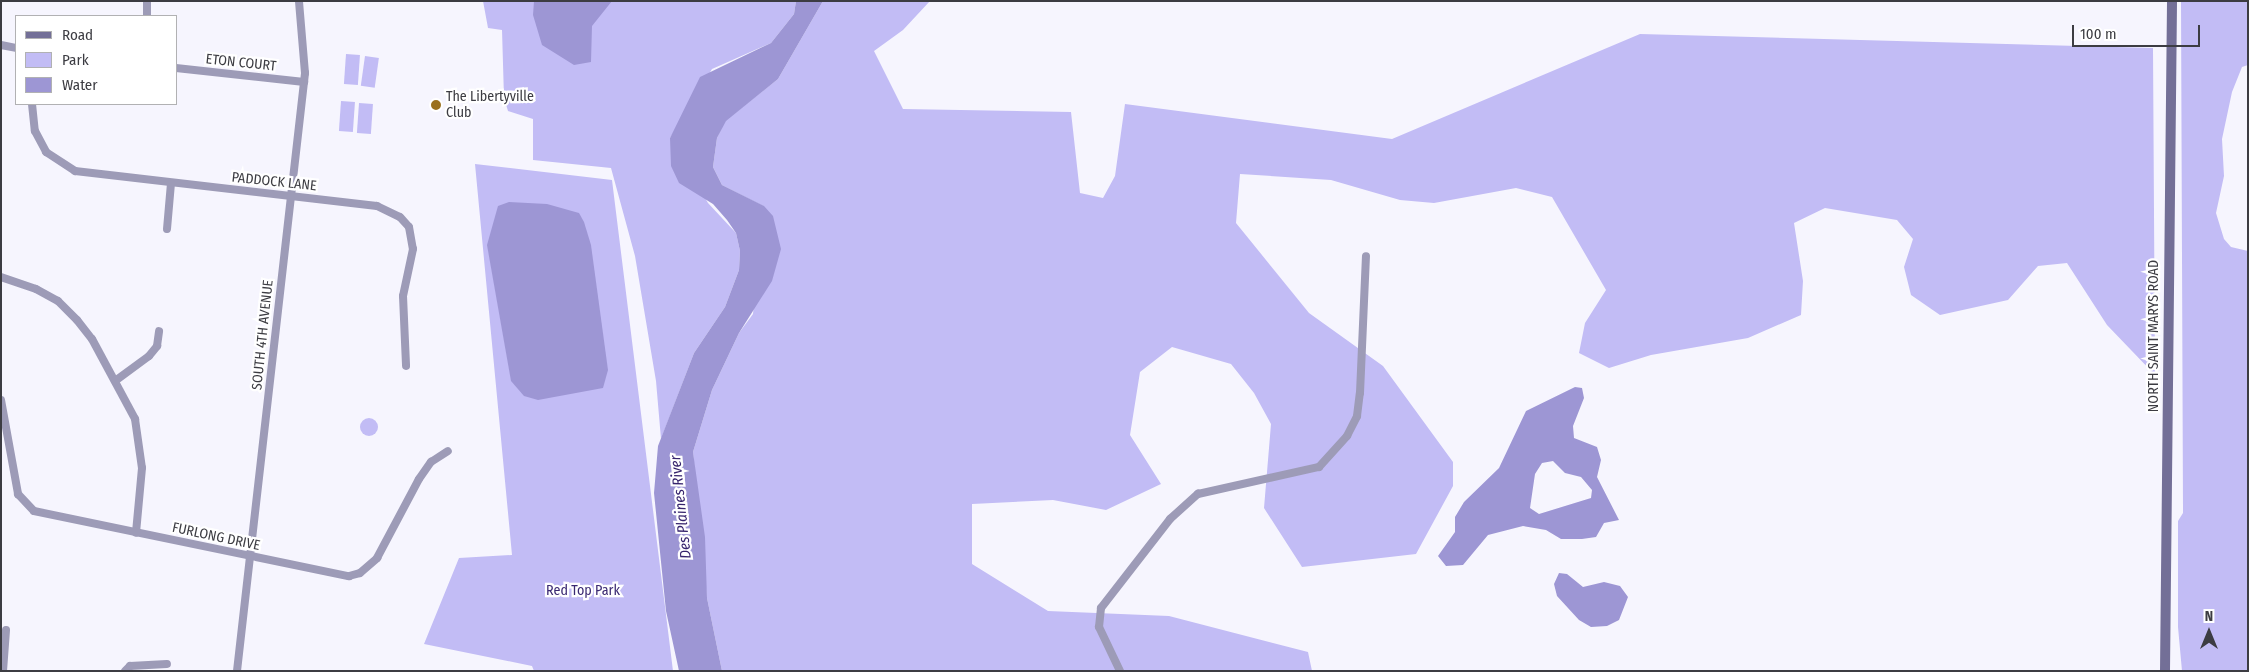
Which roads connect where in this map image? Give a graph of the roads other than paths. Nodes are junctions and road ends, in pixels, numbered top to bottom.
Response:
1 (147, 1) edge
2 (299, 1) edge
3 (2172, 1) edge
4 (147, 15) edge
5 (1, 45) edge
6 (15, 48) edge
7 (178, 68) edge
8 (304, 82) junction
9 (32, 105) edge
10 (171, 183) junction
11 (291, 196) junction
12 (167, 230) dead end
13 (1366, 256) dead end
14 (1, 277) edge
15 (159, 331) dead end
16 (406, 366) dead end
17 (114, 381) junction
18 (1, 400) edge
19 (448, 451) dead end
20 (136, 533) junction
21 (250, 557) junction
22 (6, 630) dead end
23 (167, 664) dead end
24 (3, 671) edge
25 (124, 671) edge
26 (238, 671) edge
27 (1120, 671) edge
28 (2165, 671) edge

1 - 4 street
2 - 8 street, SOUTH 4TH AVENUE
3 - 28 main road, NORTH SAINT MARYS ROAD
5 - 6 street
7 - 8 street, ETON COURT
8 - 11 street, SOUTH 4TH AVENUE
9 - 10 street, PADDOCK LANE
10 - 11 street, PADDOCK LANE
10 - 12 street
11 - 16 street, PADDOCK LANE
11 - 21 street, SOUTH 4TH AVENUE
13 - 27 street
14 - 17 street
15 - 17 street
17 - 20 street
18 - 20 street, FURLONG DRIVE
19 - 21 street, FURLONG DRIVE
20 - 21 street, FURLONG DRIVE
21 - 26 street, SOUTH 4TH AVENUE
22 - 24 street
23 - 25 street

